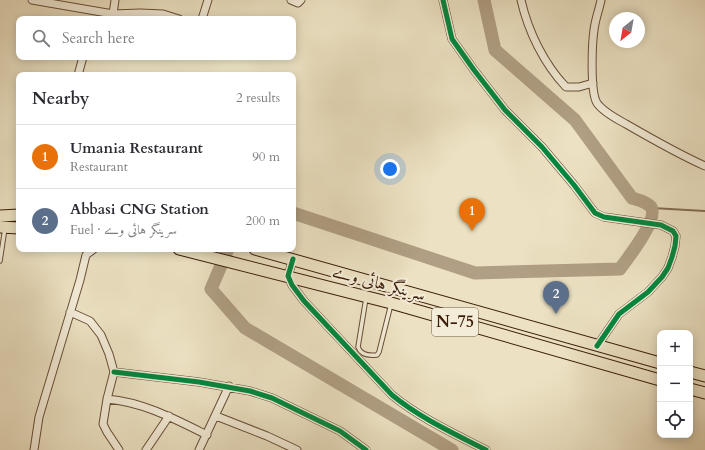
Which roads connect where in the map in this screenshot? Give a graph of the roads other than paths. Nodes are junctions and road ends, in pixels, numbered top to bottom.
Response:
1 (32, 0) edge
2 (115, 0) edge
3 (208, 0) edge
4 (291, 0) edge
5 (301, 0) edge
6 (443, 0) edge
7 (521, 0) edge
8 (601, 0) edge
9 (107, 16) edge
10 (112, 16) edge
11 (119, 16) edge
12 (169, 16) edge
13 (203, 16) edge
14 (82, 60) edge
15 (79, 72) edge
16 (593, 83) junction
17 (705, 166) edge
18 (16, 215) edge
19 (0, 216) edge
20 (2, 227) edge
21 (16, 228) edge
22 (90, 252) edge
23 (192, 252) edge
24 (267, 252) edge
25 (292, 259) junction
26 (0, 261) edge
27 (288, 276) junction
28 (366, 296) junction
29 (391, 303) junction
30 (70, 312) junction
31 (597, 346) junction
32 (657, 363) edge
33 (114, 372) junction
34 (693, 373) edge
35 (705, 376) edge
36 (657, 379) edge
37 (229, 386) junction
38 (693, 390) edge
39 (705, 393) edge
40 (107, 398) junction
41 (168, 416) junction
42 (216, 416) junction
43 (207, 436) junction
44 (34, 450) edge
45 (118, 450) edge
46 (146, 450) edge
47 (199, 450) edge
48 (297, 450) edge
49 (366, 450) edge
50 (486, 450) edge

1 - 9 street
2 - 10 street
3 - 13 street
4 - 5 street
6 - 31 street
7 - 16 street
8 - 16 street
11 - 12 street
14 - 15 street
16 - 17 street
18 - 19 highway
20 - 21 highway
20 - 26 lane
22 - 30 street
23 - 27 highway, سرینگر ہائی وے / N-75
24 - 25 highway, سرینگر ہائی وے / N-75
25 - 27 street
25 - 31 highway, سرینگر ہائی وے / N-75
27 - 28 highway, سرینگر ہائی وے / N-75
27 - 50 street
28 - 29 highway, سرینگر ہائی وے / N-75
28 - 29 lane
29 - 36 highway, سرینگر ہائی وے / N-75
30 - 33 street
30 - 44 street
31 - 32 highway, سرینگر ہائی وے / N-75
33 - 37 street
33 - 40 street
34 - 35 highway
37 - 42 street
37 - 49 street
38 - 39 highway
40 - 41 street
40 - 45 street
41 - 43 street
41 - 46 street
42 - 43 street
42 - 48 street
43 - 47 street

